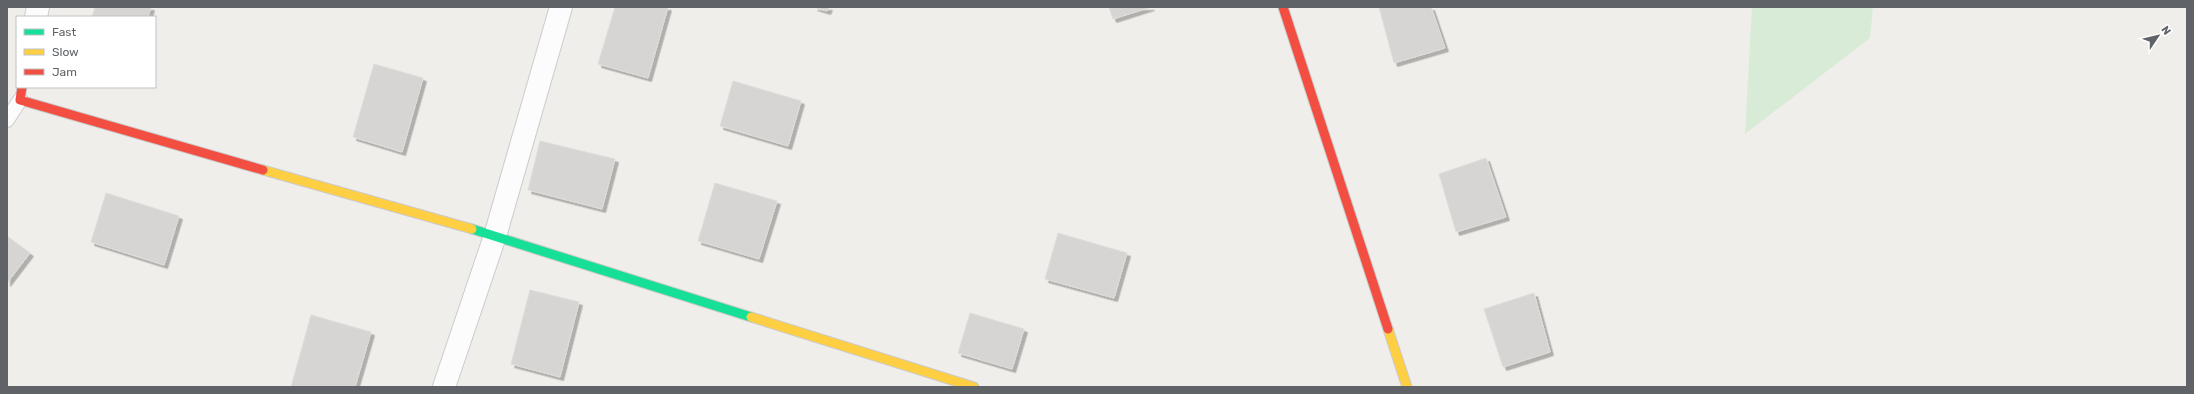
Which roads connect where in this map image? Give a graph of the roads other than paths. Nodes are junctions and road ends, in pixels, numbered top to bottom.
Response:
1 (561, 7) edge
2 (1283, 7) edge
3 (21, 94) edge
4 (7, 120) edge
5 (495, 236) junction
6 (444, 387) edge
7 (974, 387) edge
8 (1408, 387) edge

1 - 5 street
2 - 8 street
3 - 4 lane
3 - 5 street
5 - 6 street
5 - 7 street

